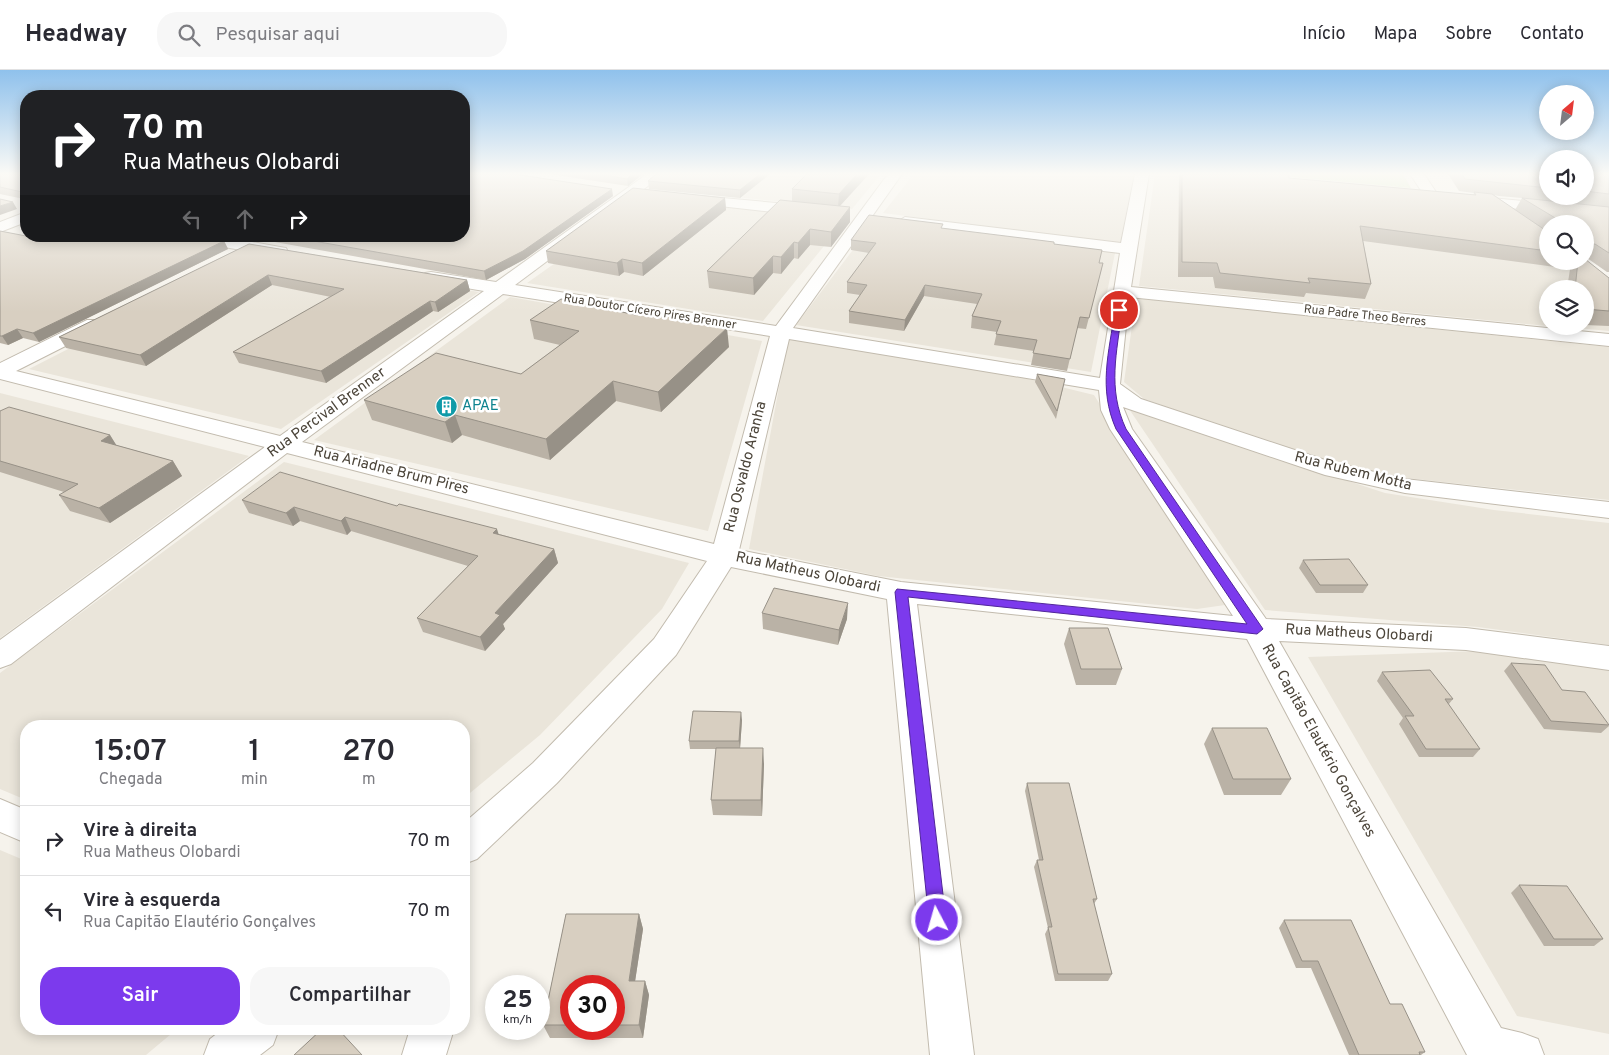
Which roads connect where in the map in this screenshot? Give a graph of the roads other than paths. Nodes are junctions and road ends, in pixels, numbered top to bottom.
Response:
1 (18, 220) edge
2 (594, 220) edge
3 (869, 220) edge
4 (1135, 220) edge
5 (1516, 220) edge
6 (895, 221) edge
7 (1519, 222) edge
8 (0, 227) edge
9 (223, 242) edge
10 (259, 242) edge
11 (249, 247) junction
12 (1130, 249) junction
13 (302, 255) edge
14 (222, 260) edge
15 (410, 273) edge
16 (500, 289) junction
17 (1121, 291) junction
18 (107, 318) edge
19 (781, 332) junction
20 (1609, 340) edge
21 (0, 372) edge
22 (1109, 386) junction
23 (284, 444) junction
24 (1609, 510) edge
25 (724, 556) junction
26 (901, 592) junction
27 (1257, 629) junction
28 (0, 656) edge
29 (1609, 658) edge
30 (0, 815) edge
31 (20, 824) edge
32 (470, 842) edge
33 (250, 1035) edge
34 (430, 1035) edge
35 (1500, 1053) edge
36 (226, 1055) edge
37 (424, 1055) edge
38 (952, 1055) edge

1 - 8 street
2 - 16 street, Rua Percival Brenner
3 - 19 street, Rua Osvaldo Aranha
4 - 12 street, Rua Capitão Elautério Gonçalves
5 - 7 street
6 - 12 street
9 - 11 street
10 - 11 street
11 - 13 street
11 - 14 street
12 - 17 street, Rua Capitão Elautério Gonçalves
15 - 16 street, Rua Doutor Cícero Pires Brenner
16 - 19 street, Rua Doutor Cícero Pires Brenner
16 - 23 street, Rua Percival Brenner
17 - 20 street, Rua Padre Theo Berres
17 - 22 street, Rua Capitão Elautério Gonçalves
18 - 21 street
19 - 22 street, Rua Doutor Cícero Pires Brenner
19 - 25 street, Rua Osvaldo Aranha
21 - 23 street, Rua Ariadne Brum Pires
22 - 24 street, Rua Rubem Motta
22 - 27 street, Rua Capitão Elautério Gonçalves
23 - 25 street, Rua Ariadne Brum Pires
23 - 28 street, Rua Percival Brenner
25 - 26 street, Rua Matheus Olobardi
25 - 32 street, Rua Osvaldo Aranha
26 - 27 street, Rua Matheus Olobardi
26 - 38 street
27 - 29 street, Rua Matheus Olobardi
27 - 35 street, Rua Capitão Elautério Gonçalves
30 - 31 street
33 - 36 street
34 - 37 street

